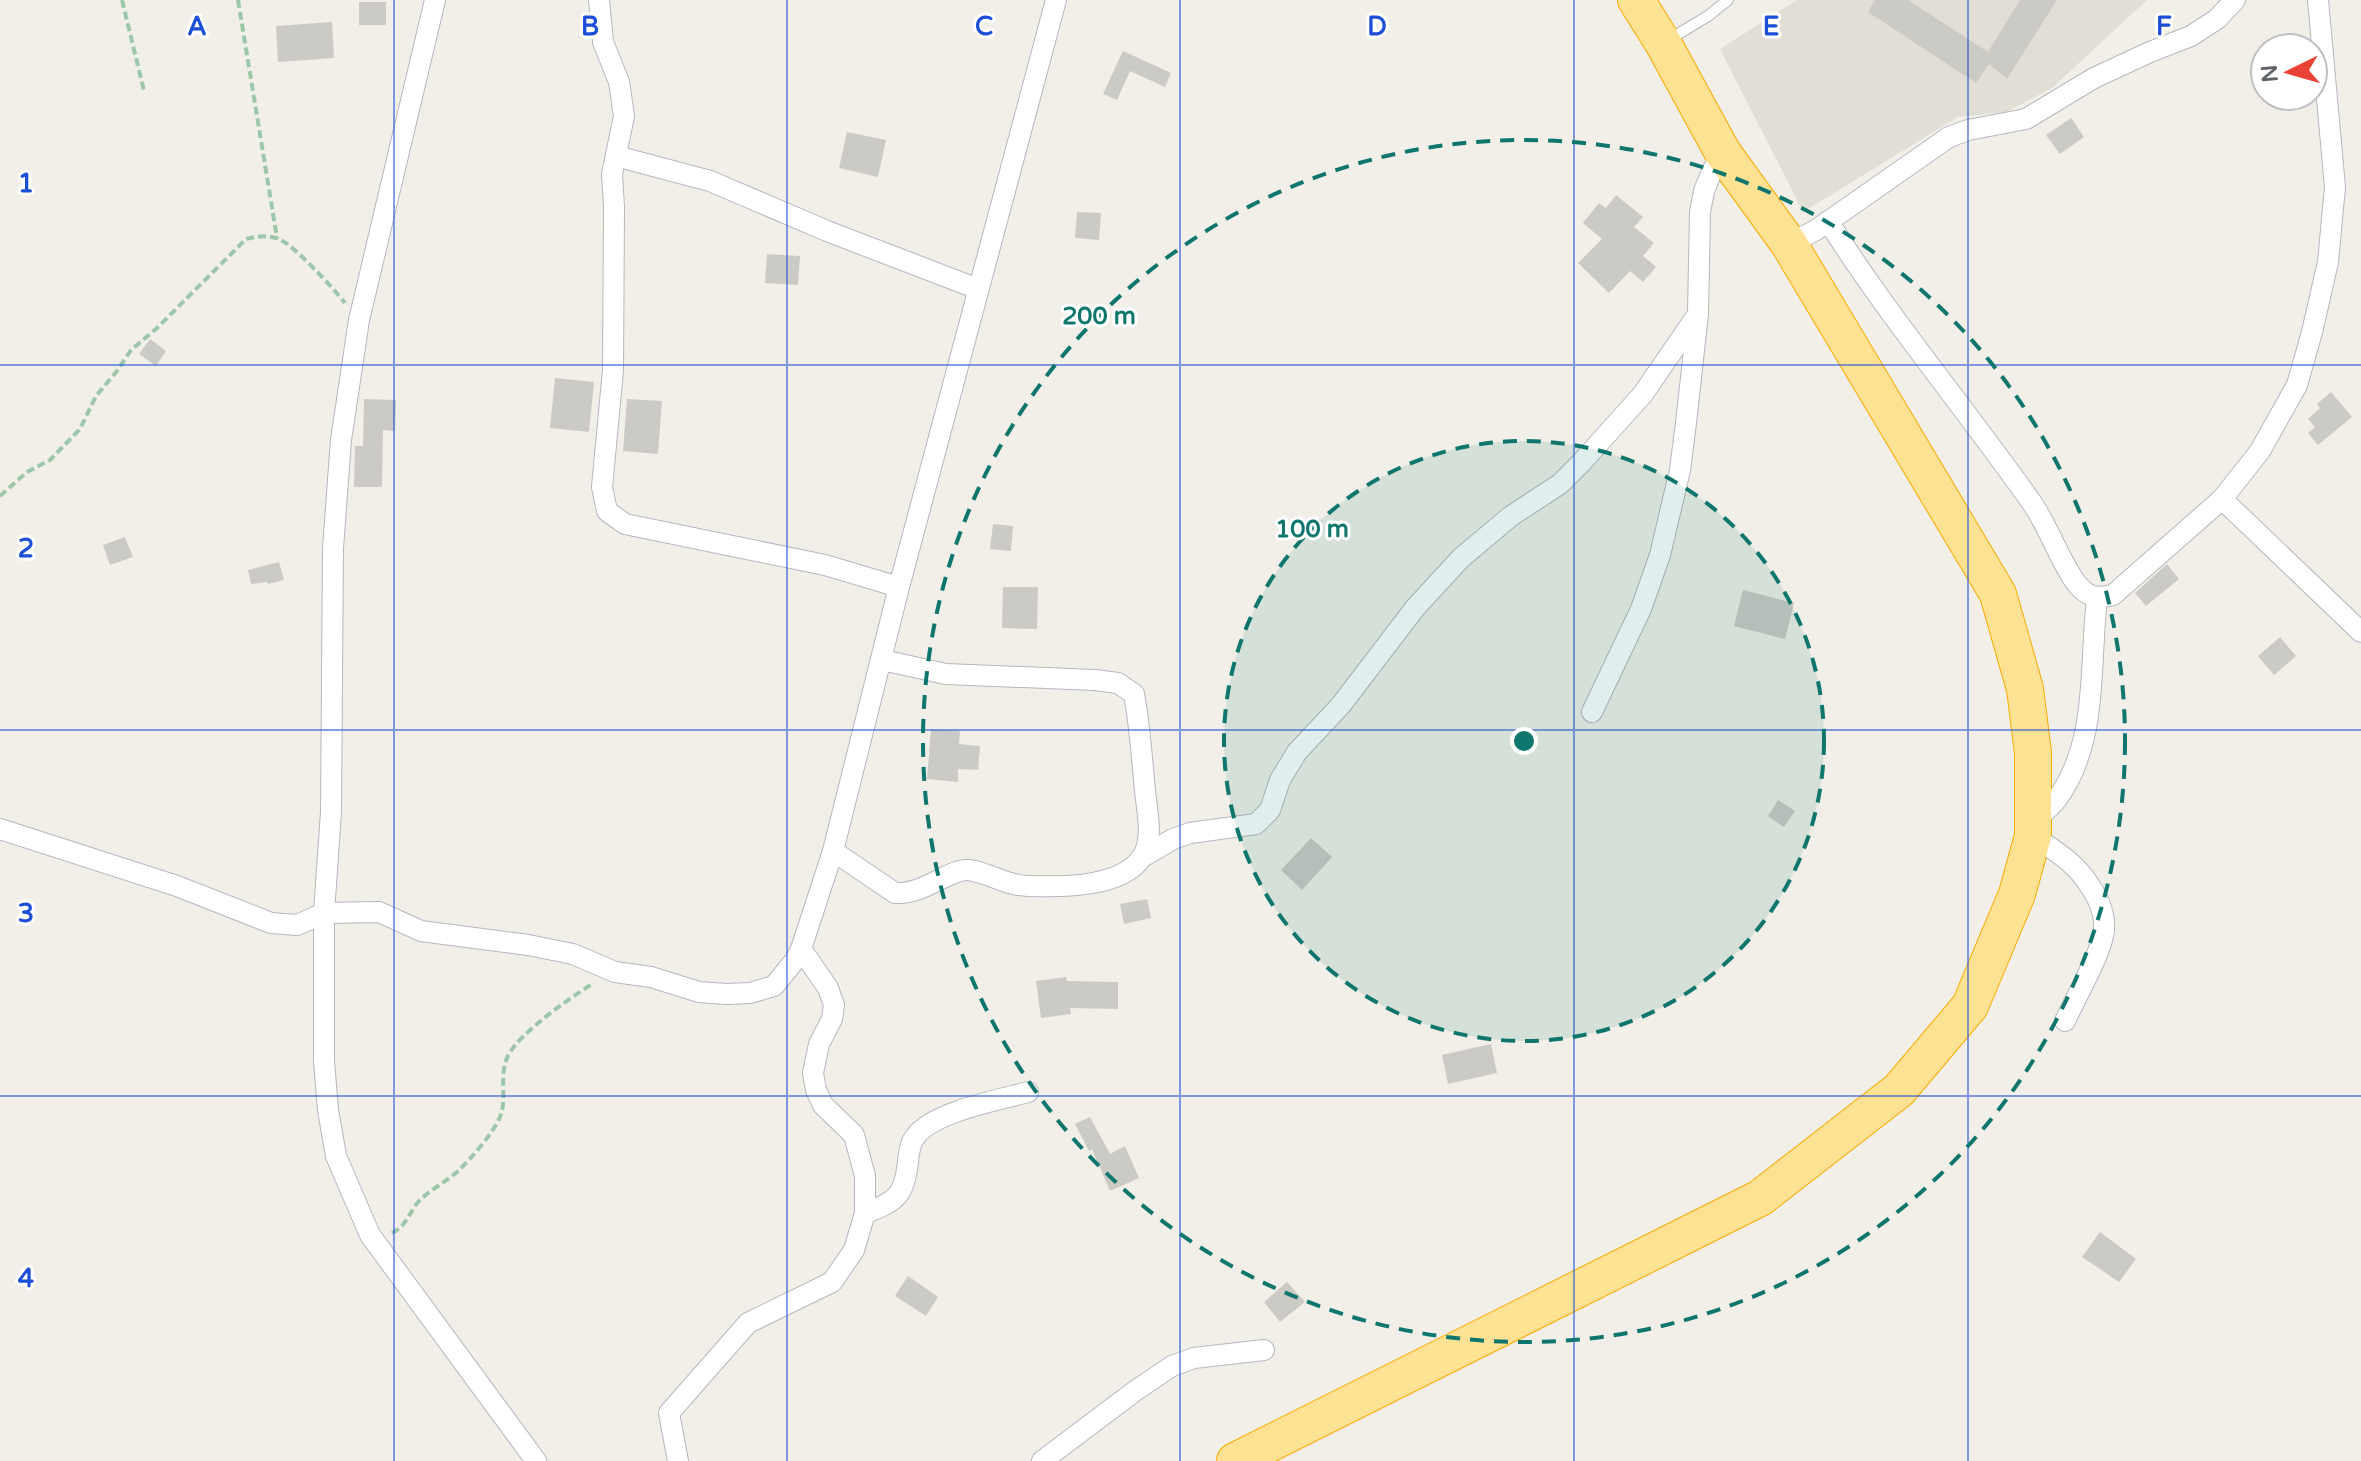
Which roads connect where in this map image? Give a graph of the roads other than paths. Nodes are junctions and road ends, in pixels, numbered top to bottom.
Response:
1 (435, 0) edge
2 (599, 0) edge
3 (1056, 0) edge
4 (1636, 0) edge
5 (1728, 0) edge
6 (2235, 0) edge
7 (2318, 0) edge
8 (1663, 43) junction
9 (1723, 153) junction
10 (616, 156) junction
11 (1828, 221) junction
12 (1789, 244) junction
13 (978, 289) junction
14 (1698, 314) junction
15 (2222, 499) junction
16 (899, 587) junction
17 (2097, 599) junction
18 (2361, 632) edge
19 (882, 660) junction
20 (1592, 712) dead end
21 (2034, 828) junction
22 (0, 829) edge
23 (833, 851) junction
24 (1144, 856) junction
25 (324, 913) junction
26 (801, 949) junction
27 (2065, 1021) dead end
28 (1028, 1092) dead end
29 (865, 1213) junction
30 (1264, 1350) dead end
31 (536, 1461) edge
32 (678, 1461) edge
33 (1042, 1461) edge
34 (1235, 1461) edge

1 - 25 street
2 - 10 street
3 - 13 street
4 - 8 highway
5 - 8 lane
6 - 11 street
7 - 15 street
8 - 9 highway
9 - 12 highway
9 - 14 street
10 - 13 street
10 - 16 street
11 - 12 street
11 - 17 street
12 - 21 highway
13 - 16 street
14 - 20 street
14 - 24 street
15 - 17 street
15 - 18 street
16 - 19 street
17 - 21 street
19 - 23 street
19 - 24 street
21 - 27 street
21 - 34 highway
22 - 25 street
23 - 24 street
23 - 26 street
25 - 26 street
25 - 31 street
26 - 29 street
28 - 29 street
29 - 32 street
30 - 33 street

